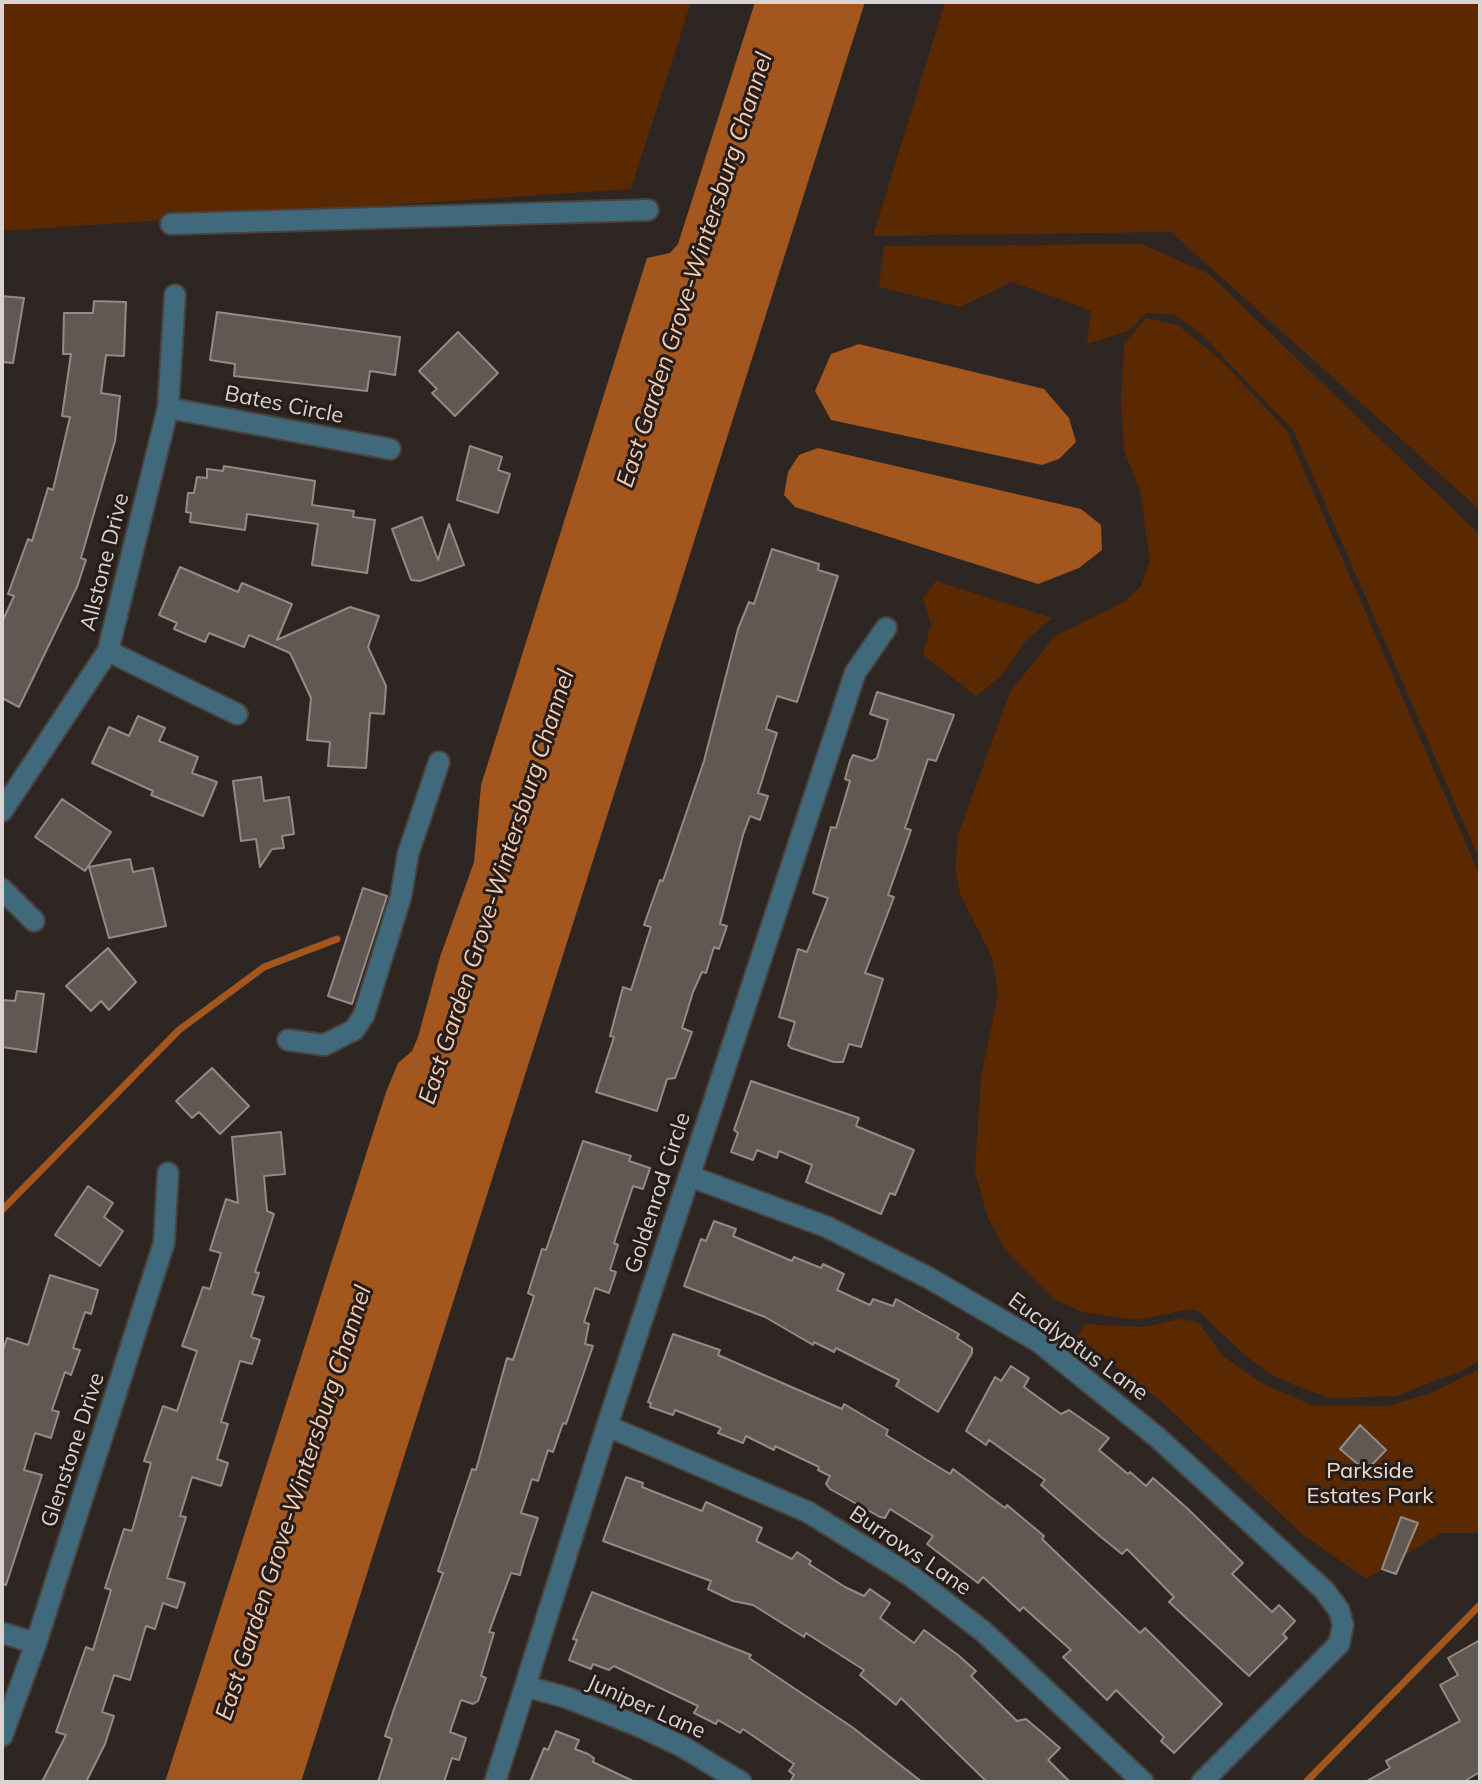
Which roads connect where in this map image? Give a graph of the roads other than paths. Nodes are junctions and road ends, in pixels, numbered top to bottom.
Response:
1 (648, 210) dead end
2 (171, 224) dead end
3 (175, 295) dead end
4 (168, 408) junction
5 (390, 449) dead end
6 (886, 628) dead end
7 (108, 651) junction
8 (237, 714) dead end
9 (439, 762) dead end
10 (2, 811) edge
11 (2, 889) edge
12 (34, 921) dead end
13 (288, 1040) dead end
14 (168, 1173) dead end
15 (689, 1176) junction
16 (607, 1426) junction
17 (2, 1633) edge
18 (36, 1643) junction
19 (528, 1687) junction
20 (2, 1736) edge
21 (495, 1782) edge
22 (741, 1782) edge
23 (1143, 1782) edge
24 (1202, 1782) edge

1 - 2 street
3 - 4 street, Allstone Drive
4 - 5 street, Bates Circle
4 - 7 street, Allstone Drive
6 - 15 street, Goldenrod Circle
7 - 8 street
7 - 10 street, Allstone Drive
9 - 13 street
11 - 12 street
14 - 18 street, Glenstone Drive
15 - 16 street, Goldenrod Circle
15 - 24 street, Eucalyptus Lane
16 - 19 street, Goldenrod Circle
16 - 23 street, Burrows Lane
17 - 18 street
18 - 20 street, Glenstone Drive
19 - 21 street, Goldenrod Circle
19 - 22 street, Juniper Lane

